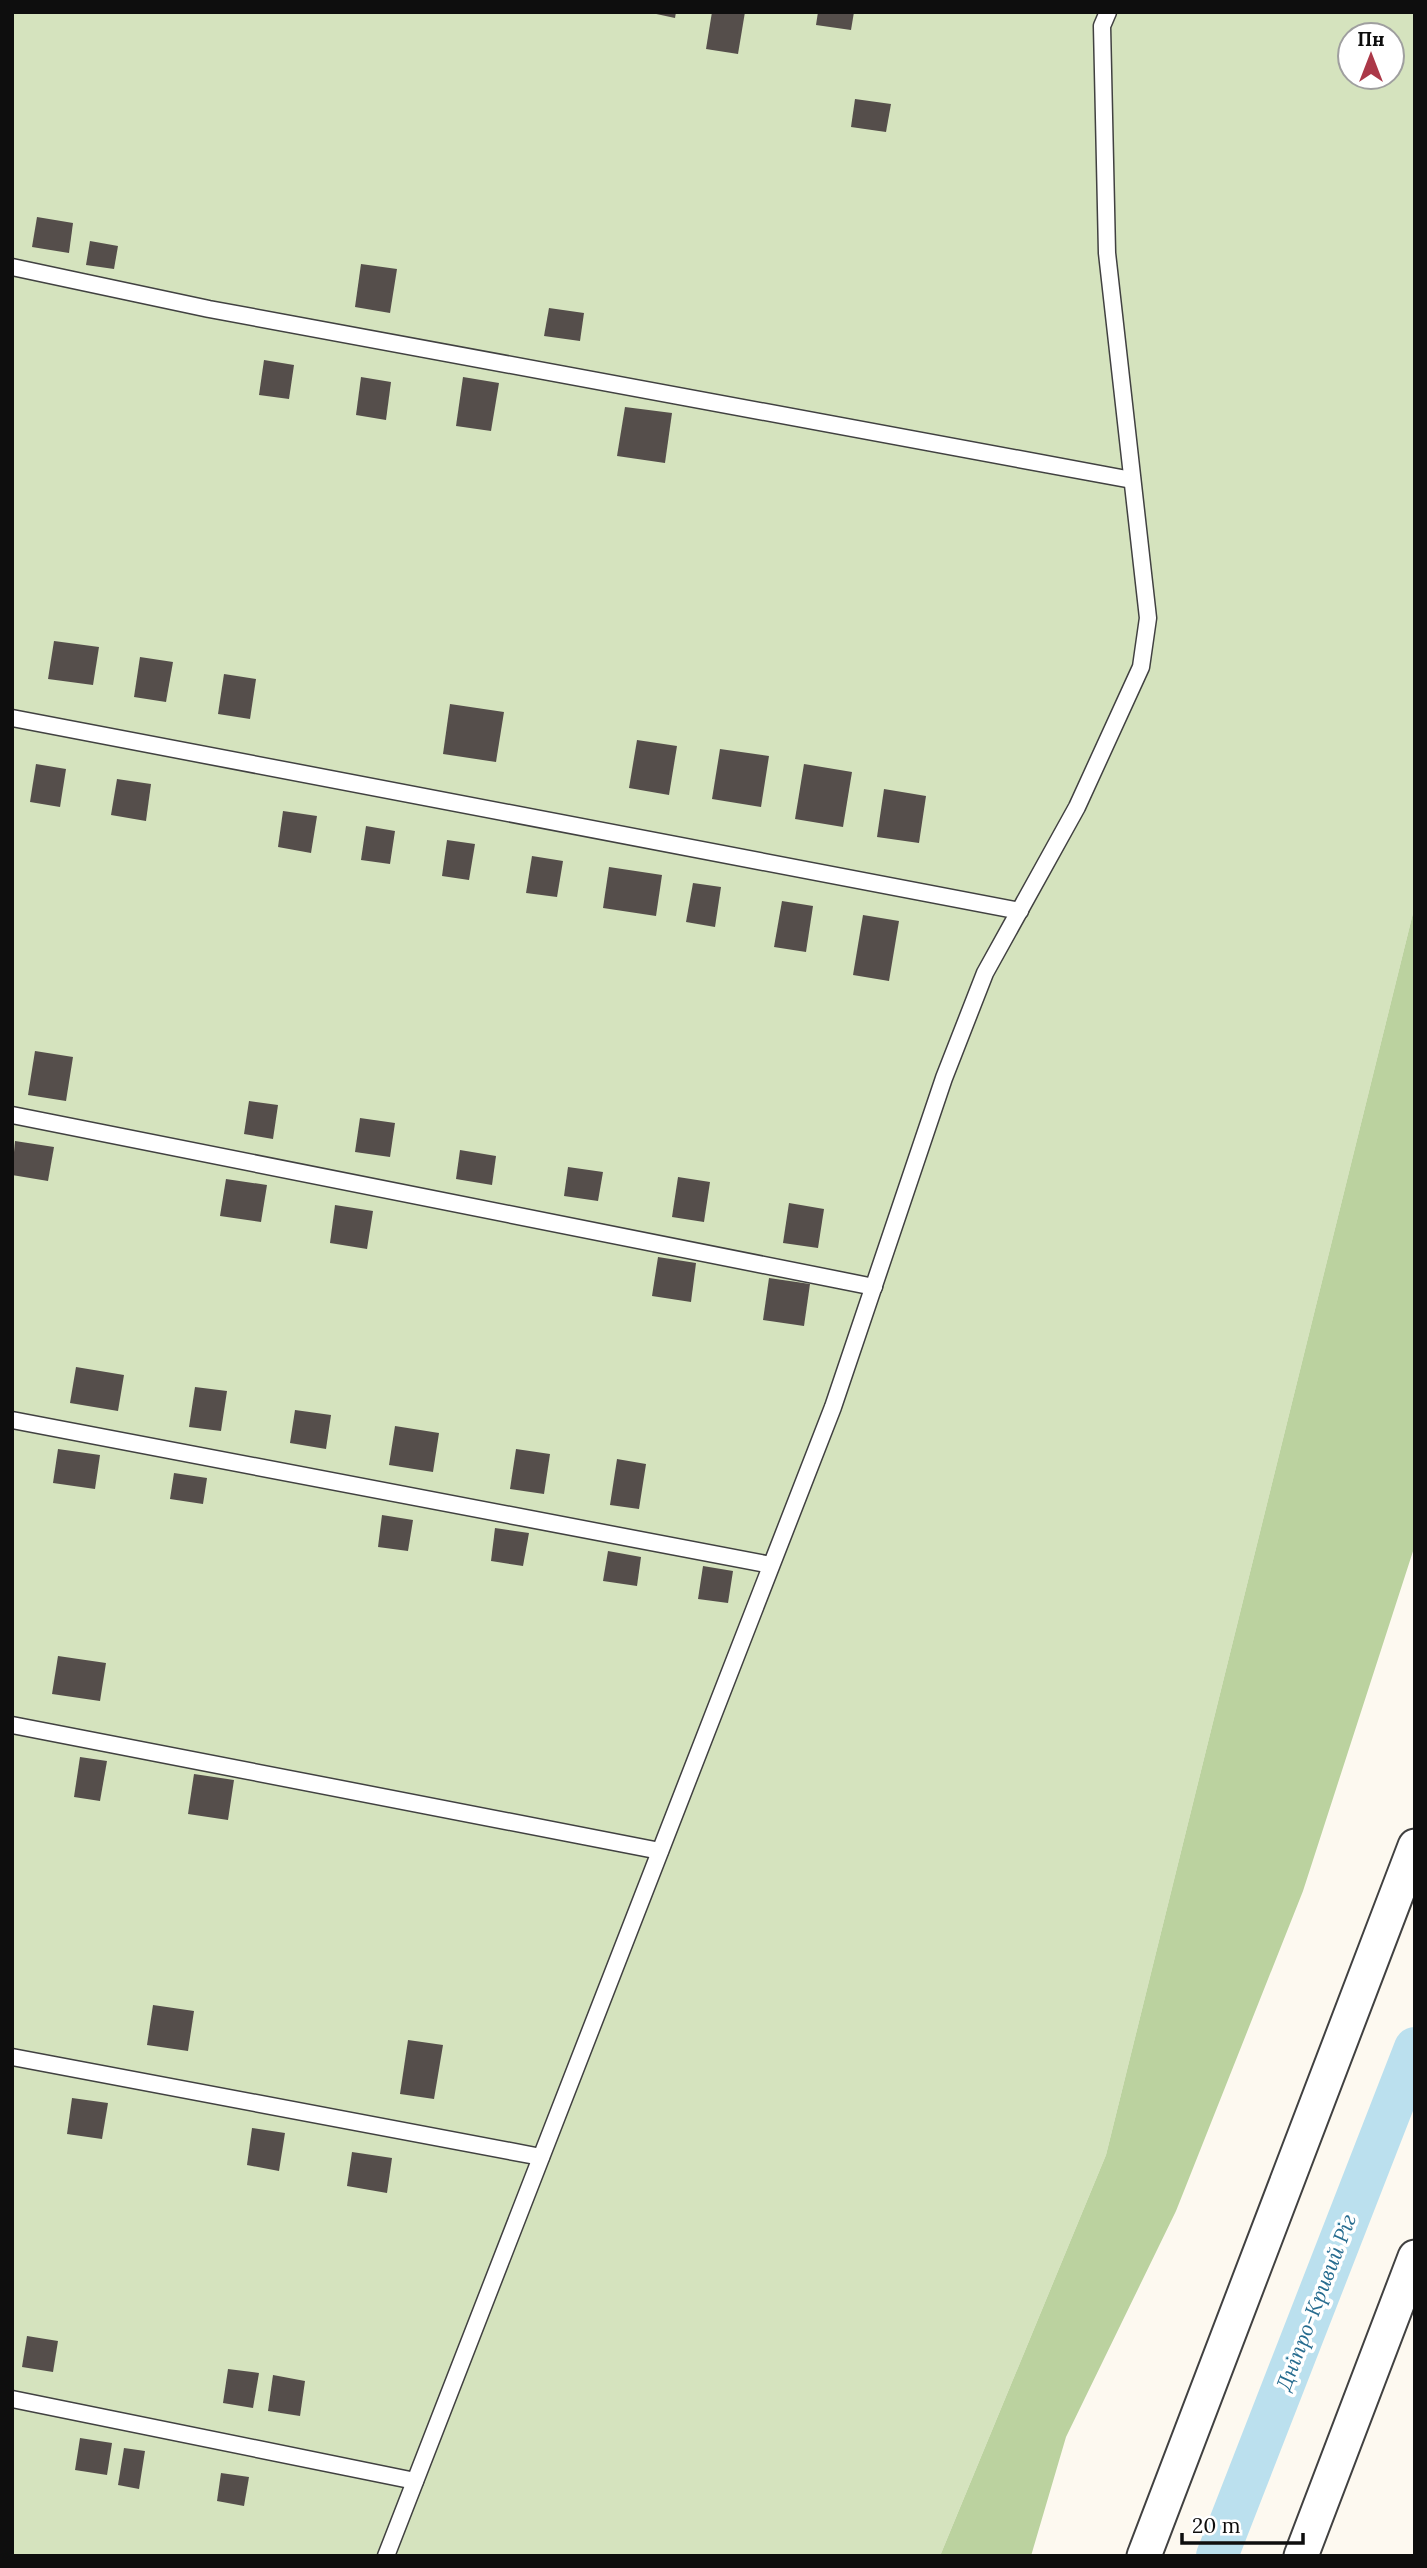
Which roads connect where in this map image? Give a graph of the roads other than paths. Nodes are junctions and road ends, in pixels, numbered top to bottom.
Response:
1 (1108, 12) edge
2 (12, 267) edge
3 (1132, 480) junction
4 (12, 718) edge
5 (1020, 911) junction
6 (12, 1115) edge
7 (874, 1287) junction
8 (12, 1420) edge
9 (771, 1565) junction
10 (12, 1725) edge
11 (1415, 1846) edge
12 (660, 1851) junction
13 (12, 2057) edge
14 (541, 2157) junction
15 (1415, 2257) edge
16 (12, 2399) edge
17 (415, 2481) junction
18 (386, 2556) edge
19 (1144, 2556) edge
20 (1301, 2556) edge

1 - 3 lane
2 - 3 lane
3 - 5 lane
4 - 5 lane
5 - 7 lane
6 - 7 lane
7 - 9 lane
8 - 9 lane
9 - 12 lane
10 - 12 lane
11 - 19 street
12 - 14 lane
13 - 14 lane
14 - 17 lane
15 - 20 street
16 - 17 lane
17 - 18 lane

